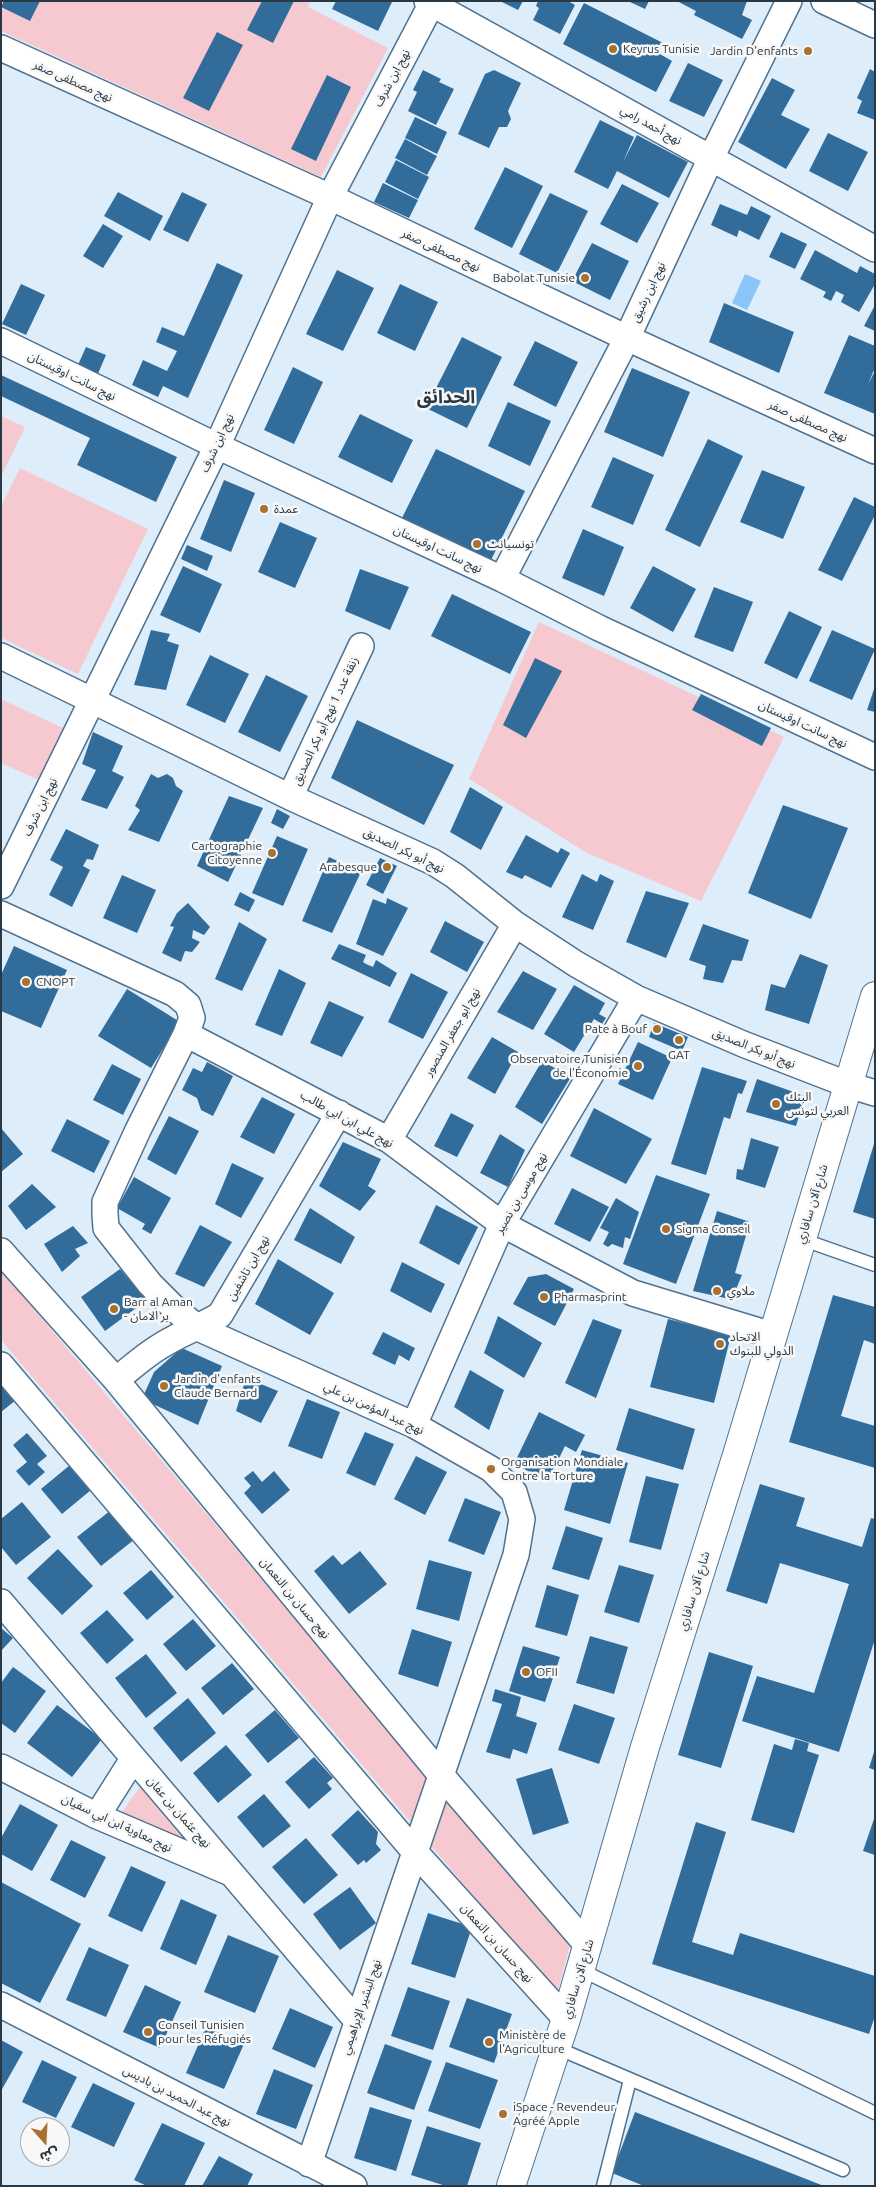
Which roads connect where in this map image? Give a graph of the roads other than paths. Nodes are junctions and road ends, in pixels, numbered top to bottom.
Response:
1 (789, 1) edge
2 (824, 1) edge
3 (430, 2) edge
4 (875, 25) edge
5 (4, 50) edge
6 (711, 158) junction
7 (330, 197) junction
8 (875, 249) edge
9 (627, 338) junction
10 (1, 342) edge
11 (217, 446) junction
12 (875, 451) edge
13 (502, 579) junction
14 (361, 646) dead end
15 (1, 656) edge
16 (93, 699) junction
17 (875, 757) edge
18 (290, 797) junction
19 (1, 886) edge
20 (1, 914) edge
21 (515, 924) junction
22 (875, 996) edge
23 (636, 998) junction
24 (186, 1034) junction
25 (849, 1085) junction
26 (875, 1093) edge
27 (339, 1113) junction
28 (389, 1140) junction
29 (502, 1224) junction
30 (801, 1239) junction
31 (1, 1251) edge
32 (875, 1265) edge
33 (198, 1328) junction
34 (772, 1335) junction
35 (1, 1365) edge
36 (116, 1380) junction
37 (414, 1425) junction
38 (1, 1602) edge
39 (134, 1759) junction
40 (1, 1767) edge
41 (441, 1775) junction
42 (97, 1816) junction
43 (414, 1851) junction
44 (235, 1875) junction
45 (584, 1958) junction
46 (1, 2005) edge
47 (566, 2019) junction
48 (357, 2021) junction
49 (557, 2048) junction
50 (630, 2080) junction
51 (875, 2113) edge
52 (309, 2164) junction
53 (843, 2170) dead end
54 (354, 2186) edge
55 (512, 2186) edge
56 (603, 2186) edge

1 - 6 street, نهج ابن رشيق
2 - 4 street
3 - 6 street, نهج أحمد رامي
3 - 7 street, نهج ابن شرف
5 - 7 street, نهج مصطفى صفر
6 - 8 street, نهج أحمد رامي
6 - 9 street, نهج ابن رشيق
7 - 9 street, نهج مصطفى صفر
7 - 11 street, نهج ابن شرف
9 - 12 street, نهج مصطفى صفر
9 - 13 street, نهج ابن رشيق
10 - 11 street, نهج سانت اوقيستان
11 - 13 street, نهج سانت اوقيستان
11 - 16 street, نهج ابن شرف
13 - 17 street, نهج سانت اوقيستان
14 - 18 street, زنقة عدد 1 نهج أبو بكر الصديق
15 - 16 street, نهج أبو بكر الصديق
16 - 18 street, نهج أبو بكر الصديق
16 - 19 street, نهج ابن شرف
18 - 21 street, نهج أبو بكر الصديق
20 - 24 street
21 - 23 street, نهج أبو بكر الصديق
21 - 28 street, نهج ابو جعفر المنصور
22 - 25 street, شارع آلان سافاري
23 - 25 street, نهج أبو بكر الصديق
23 - 29 street, نهج موسى بن نصير
24 - 27 street, نهج علي ابن ابي طالب
24 - 33 street, نهج عبد المؤمن بن علي
25 - 26 street, نهج أبو بكر الصديق
25 - 30 street, شارع آلان سافاري
27 - 28 street, نهج علي ابن ابي طالب
27 - 33 street, نهج ابن تاشفين
28 - 29 street, نهج علي ابن ابي طالب
29 - 34 street, نهج علي ابن ابي طالب
29 - 37 street, نهج موسى بن نصير
30 - 32 lane
30 - 34 street, شارع آلان سافاري
31 - 36 street, نهج حسان بن النعمان
33 - 36 street, نهج ابن تاشفين
33 - 37 street, نهج عبد المؤمن بن علي
34 - 45 street, شارع آلان سافاري
35 - 43 street, نهج حسان بن النعمان
36 - 41 street, نهج حسان بن النعمان
37 - 41 street, نهج عبد المؤمن بن علي
38 - 39 street, نهج عثمان بن عفان
39 - 42 street
39 - 44 street, نهج عثمان بن عفان
40 - 42 street, نهج معاوية ابن ابي سفيان
41 - 43 street, نهج عبد المؤمن بن علي
41 - 45 street, نهج حسان بن النعمان
42 - 44 street, نهج معاوية ابن ابي سفيان
43 - 47 street, نهج حسان بن النعمان
43 - 48 street, نهج البشير الإبراهيمي
44 - 48 street, نهج عثمان بن عفان
45 - 47 street, شارع آلان سافاري
45 - 51 lane
46 - 52 street, نهج عبد الحميد بن باديس
47 - 49 street, شارع آلان سافاري
48 - 52 street, نهج البشير الإبراهيمي
49 - 50 lane
49 - 55 street, شارع آلان سافاري
50 - 53 lane
50 - 56 lane
52 - 54 street, نهج عبد الحميد بن باديس

